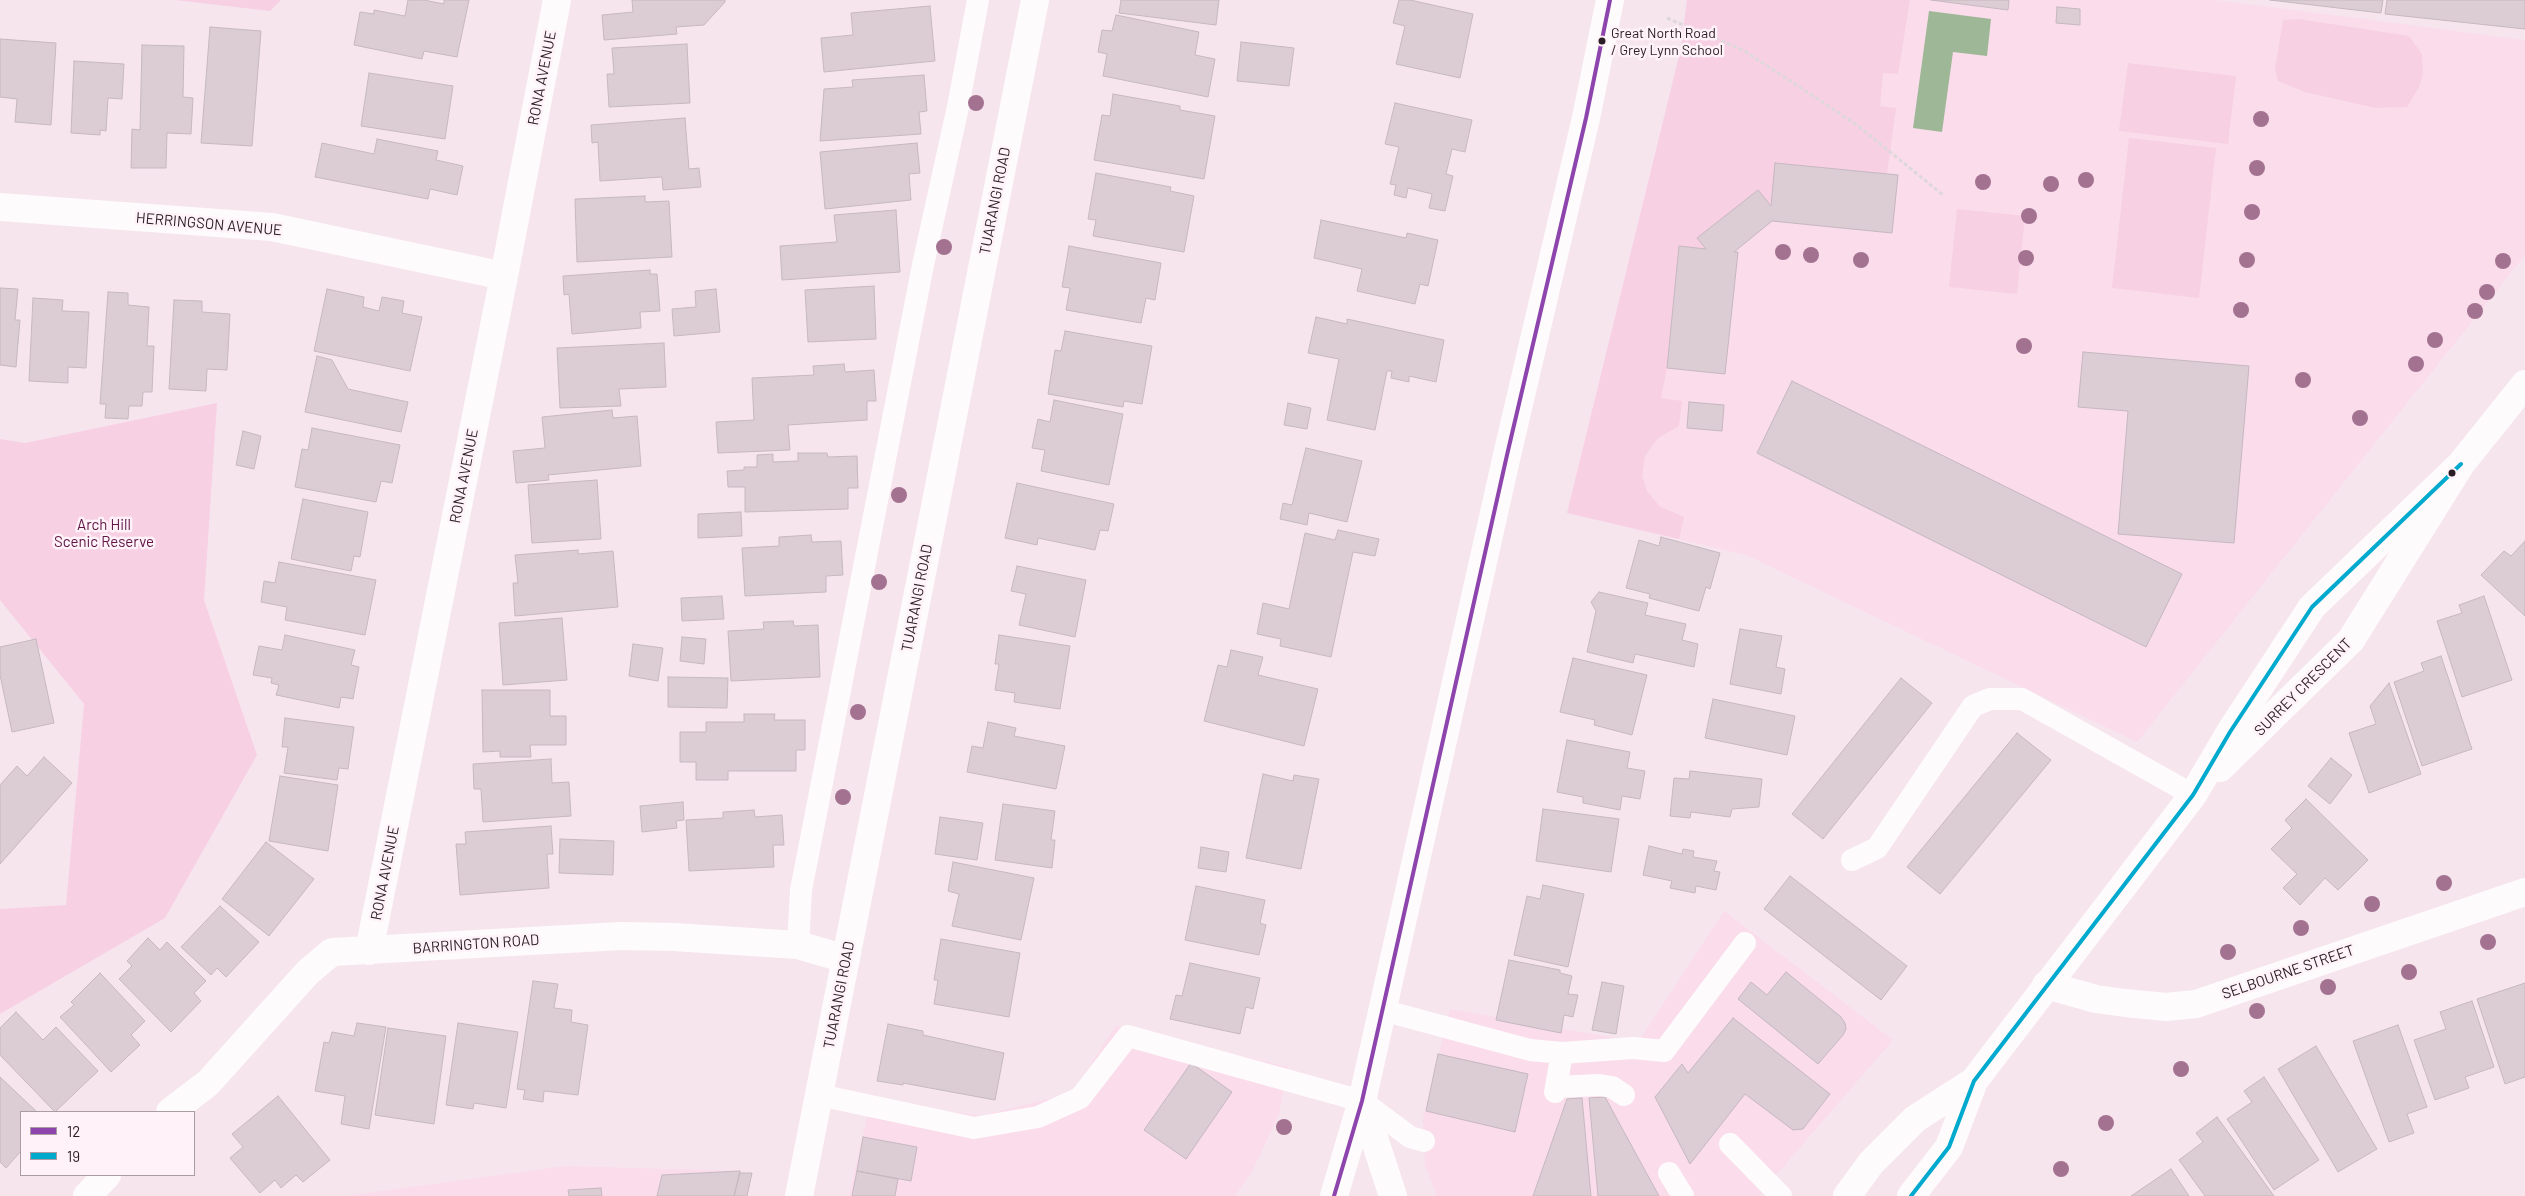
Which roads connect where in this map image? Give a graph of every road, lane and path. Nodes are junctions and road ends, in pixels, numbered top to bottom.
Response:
1 (557, 0) edge
2 (978, 0) edge
3 (1035, 0) edge
4 (1610, 0) edge
5 (1667, 18) dead end
6 (1942, 195) dead end
7 (0, 207) edge
8 (504, 276) junction
9 (2525, 384) edge
10 (2461, 464) junction
11 (2193, 795) junction
12 (1852, 860) dead end
13 (2525, 892) edge
14 (1746, 943) dead end
15 (798, 945) junction
16 (369, 951) junction
17 (846, 959) junction
18 (2046, 985) junction
19 (1382, 1010) junction
20 (1562, 1054) junction
21 (1974, 1080) junction
22 (819, 1095) junction
23 (1624, 1095) dead end
24 (1362, 1101) junction
25 (171, 1111) edge
26 (1424, 1141) dead end
27 (1730, 1144) dead end
28 (1669, 1173) dead end
29 (106, 1176) edge
30 (87, 1196) edge
31 (799, 1196) edge
32 (1334, 1196) edge
33 (1393, 1196) edge
34 (1683, 1196) edge
35 (1781, 1196) edge
36 (1847, 1196) edge
37 (1911, 1196) edge

1 - 8 street, RONA AVENUE
2 - 15 lane
3 - 17 street, TUARANGI ROAD
4 - 19 street
5 - 6 path
7 - 8 street, HERRINGSON AVENUE
8 - 16 street, RONA AVENUE
9 - 10 street, SURREY CRESCENT
10 - 11 street, SURREY CRESCENT
10 - 11 street, SURREY CRESCENT
11 - 12 lane
11 - 18 street, SURREY CRESCENT
13 - 18 street, SELBOURNE STREET
14 - 20 lane
15 - 16 street, BARRINGTON ROAD
15 - 17 street, BARRINGTON ROAD
16 - 25 street, BARRINGTON ROAD
17 - 22 street, TUARANGI ROAD
18 - 21 street, SURREY CRESCENT
19 - 20 lane
19 - 24 street
20 - 23 lane
21 - 36 street, SURREY CRESCENT
21 - 37 street, SURREY CRESCENT
22 - 24 lane
22 - 31 street, TUARANGI ROAD
24 - 26 lane
24 - 32 street
24 - 33 street
27 - 35 lane
28 - 34 lane
29 - 30 street

